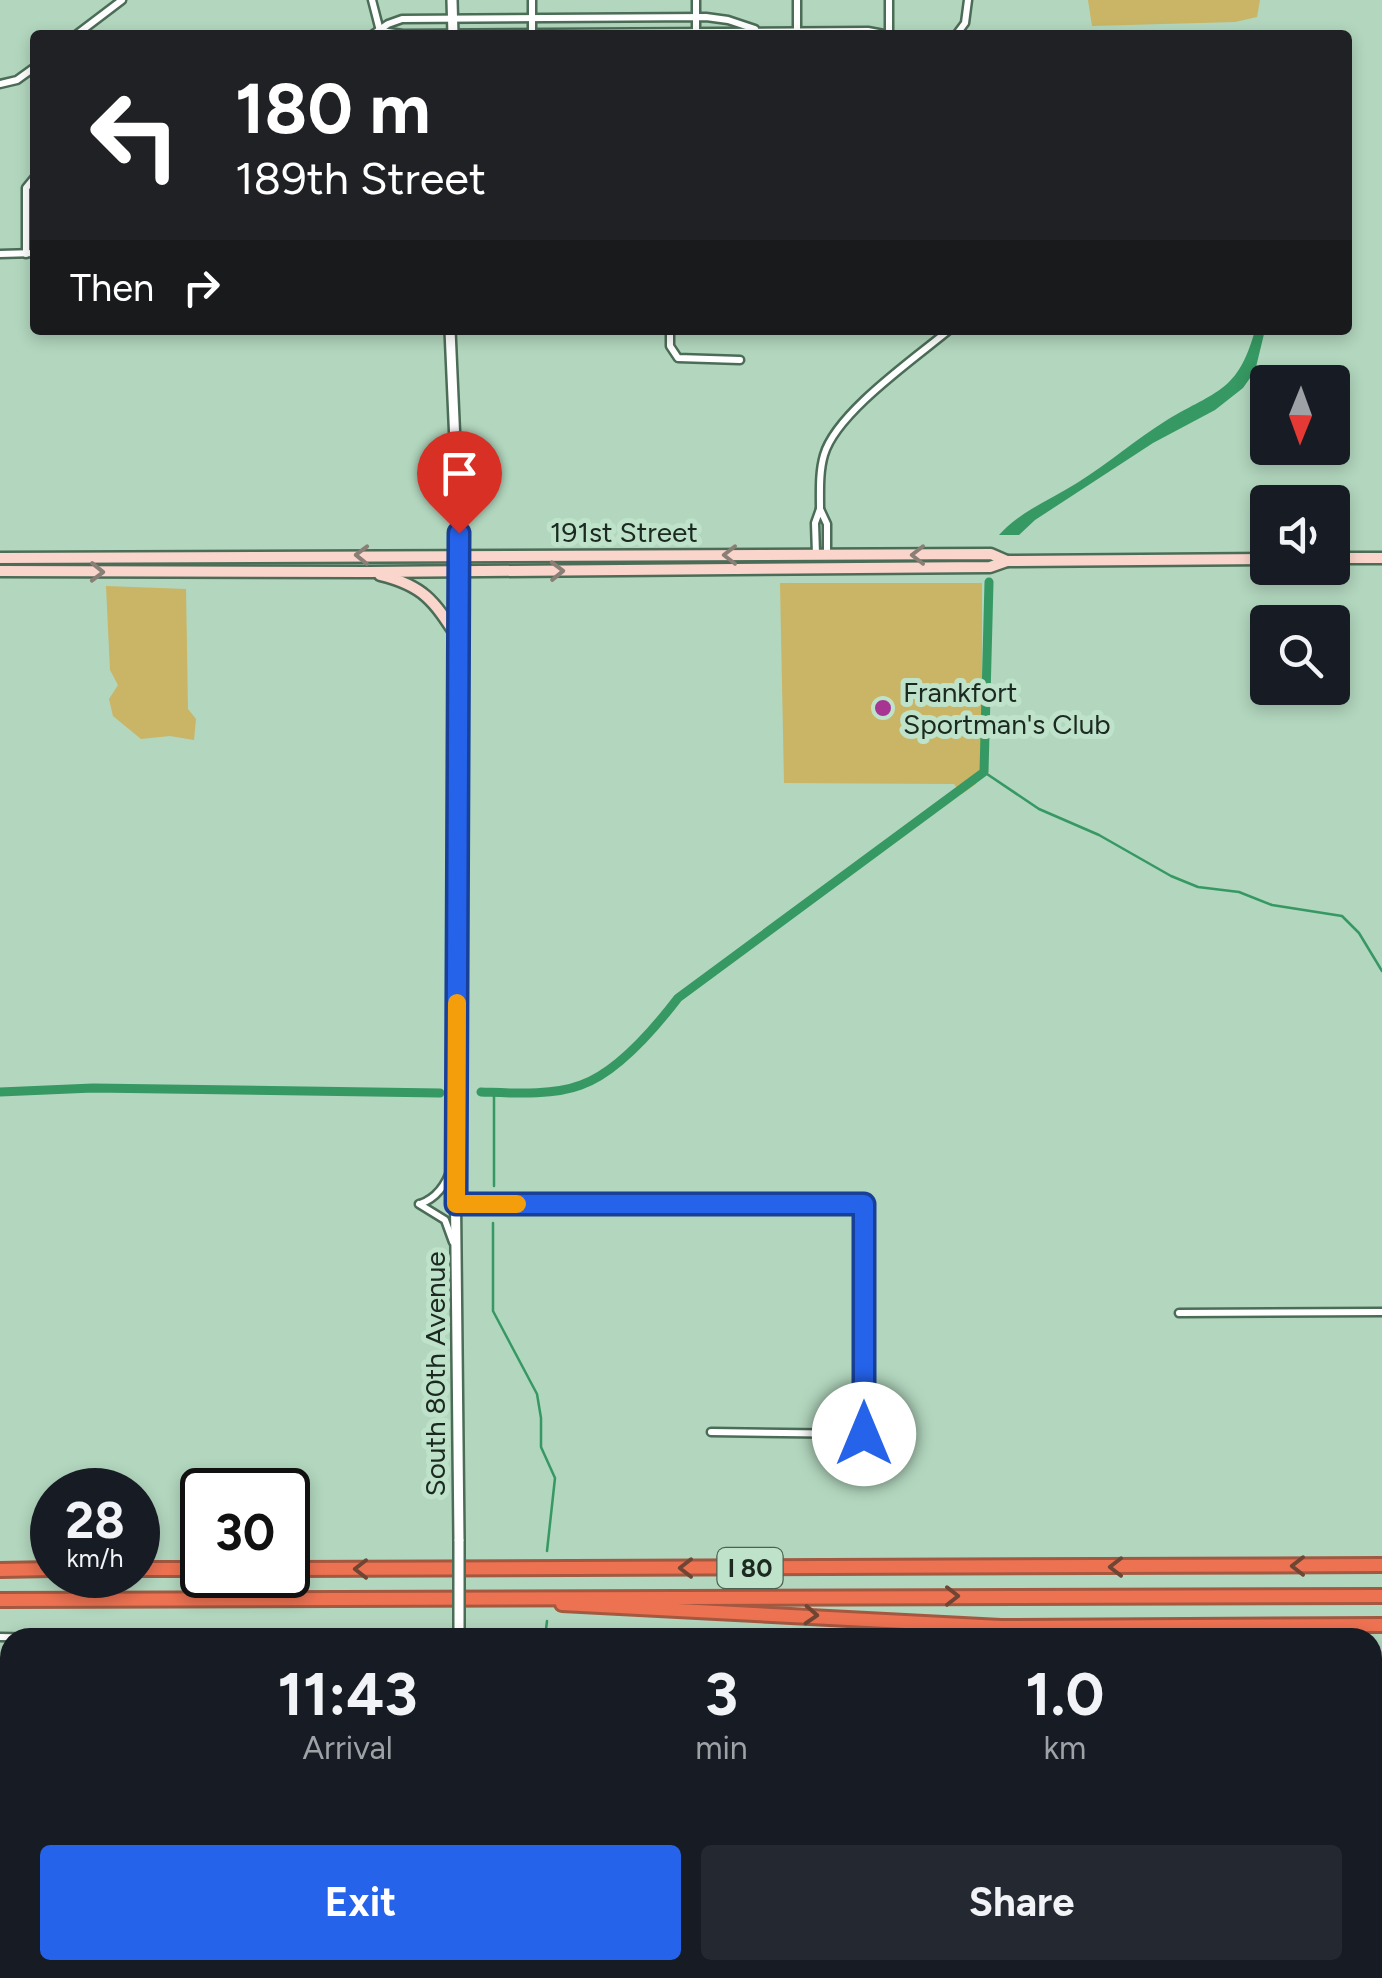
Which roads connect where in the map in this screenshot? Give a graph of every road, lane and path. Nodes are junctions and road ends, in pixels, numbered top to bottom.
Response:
1 (122, 0) edge
2 (372, 0) edge
3 (452, 0) edge
4 (532, 0) edge
5 (696, 0) edge
6 (797, 0) edge
7 (889, 0) edge
8 (968, 0) edge
9 (696, 17) junction
10 (532, 18) junction
11 (452, 19) junction
12 (83, 30) edge
13 (376, 30) edge
14 (380, 30) edge
15 (453, 30) edge
16 (532, 30) edge
17 (696, 30) edge
18 (761, 30) edge
19 (797, 30) edge
20 (889, 30) edge
21 (960, 30) edge
22 (30, 71) edge
23 (0, 84) edge
24 (30, 183) edge
25 (0, 254) edge
26 (30, 254) edge
27 (450, 335) edge
28 (670, 335) edge
29 (943, 335) edge
30 (740, 360) dead end
31 (460, 554) junction
32 (821, 555) junction
33 (0, 558) edge
34 (1350, 558) edge
35 (1382, 558) edge
36 (1250, 559) edge
37 (1007, 561) junction
38 (0, 570) edge
39 (460, 571) junction
40 (369, 572) junction
41 (460, 641) junction
42 (455, 1156) junction
43 (456, 1204) junction
44 (456, 1254) junction
45 (1382, 1312) edge
46 (1179, 1314) dead end
47 (712, 1432) dead end
48 (1382, 1566) edge
49 (310, 1569) edge
50 (0, 1570) edge
51 (30, 1570) edge
52 (1382, 1596) edge
53 (505, 1597) junction
54 (0, 1600) edge
55 (1382, 1625) edge
56 (460, 1628) edge

1 - 12 street
2 - 13 street
3 - 11 street
4 - 10 street
5 - 9 street
6 - 19 street
7 - 20 street
8 - 21 street
9 - 10 street
9 - 17 street
9 - 18 street
10 - 11 street
10 - 16 street
11 - 14 street
11 - 15 street
22 - 23 street
24 - 26 street
25 - 26 street
27 - 31 street, South 80th Avenue
28 - 30 street
29 - 32 street
32 -> 31 main road, 191st Street
31 -> 33 main road, 191st Street
31 - 39 street, South 80th Avenue
37 -> 32 main road, 191st Street
34 - 35 main road
36 - 37 main road, 191st Street
39 -> 37 main road, 191st Street
38 -> 40 main road, 191st Street
39 - 40 main road, 191st Street
39 - 41 street, South 80th Avenue
40 - 41 main road
41 - 42 street, South 80th Avenue
42 - 43 street, South 80th Avenue
42 - 44 street
43 - 44 street, South 80th Avenue
43 - 47 street
44 - 56 street, South 80th Avenue, bridge
45 - 46 street
48 -> 49 highway, I 80
50 - 51 highway
53 -> 52 highway, I 80
53 - 54 highway, I 80
53 -> 55 highway

